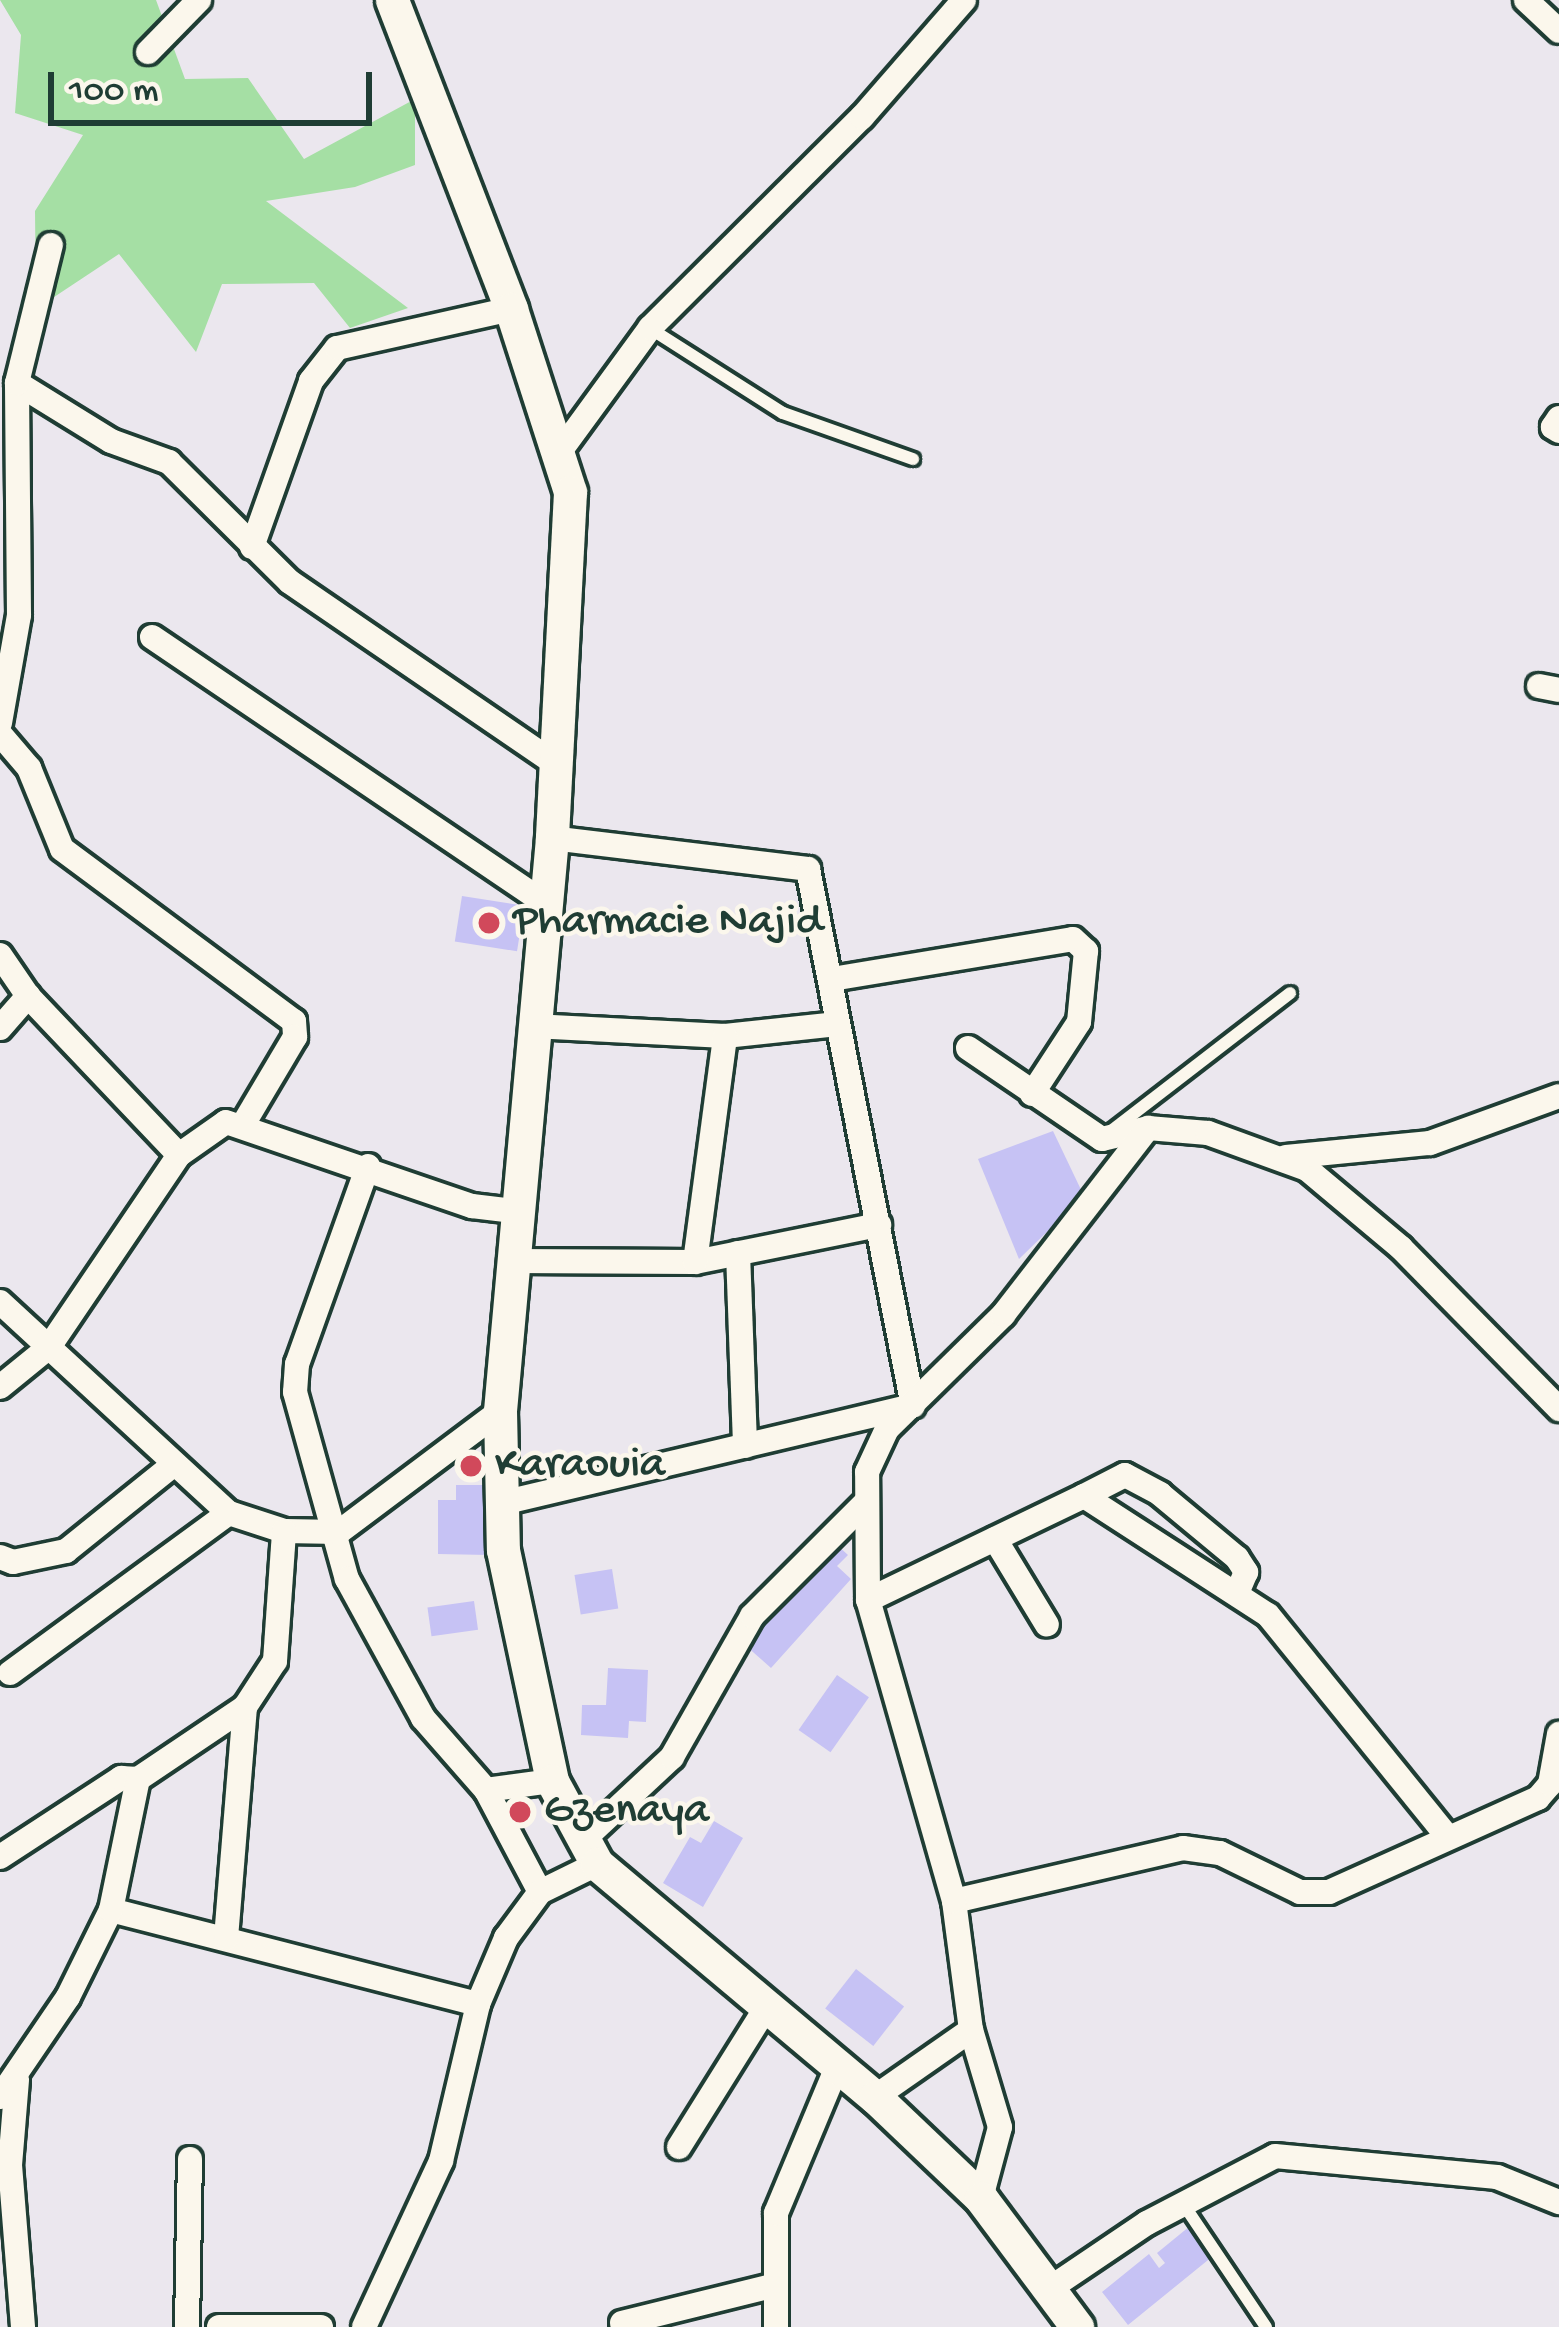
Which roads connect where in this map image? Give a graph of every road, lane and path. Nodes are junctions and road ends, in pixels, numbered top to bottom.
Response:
1 (392, 0) edge
2 (964, 0) edge
3 (1526, 0) edge
4 (194, 2) edge
5 (1559, 31) edge
6 (148, 52) dead end
7 (50, 245) dead end
8 (511, 309) junction
9 (650, 328) junction
10 (17, 382) junction
11 (1559, 418) edge
12 (1559, 431) edge
13 (556, 457) junction
14 (913, 459) dead end
15 (251, 547) junction
16 (152, 637) dead end
17 (0, 723) edge
18 (0, 734) edge
19 (556, 764) junction
20 (553, 838) junction
21 (544, 903) junction
22 (0, 955) edge
23 (832, 979) junction
24 (1290, 993) dead end
25 (28, 996) junction
26 (837, 1024) junction
27 (532, 1026) junction
28 (0, 1028) edge
29 (724, 1036) junction
30 (968, 1048) dead end
31 (1032, 1094) junction
32 (1559, 1096) edge
33 (244, 1123) junction
34 (1148, 1128) junction
35 (1102, 1138) junction
36 (178, 1155) junction
37 (1283, 1158) junction
38 (368, 1166) junction
39 (514, 1211) junction
40 (879, 1225) junction
41 (738, 1253) junction
42 (512, 1261) junction
43 (694, 1262) junction
44 (0, 1302) edge
45 (49, 1347) junction
46 (0, 1387) edge
47 (913, 1406) junction
48 (1559, 1409) edge
49 (500, 1411) junction
50 (745, 1446) junction
51 (173, 1465) junction
52 (1084, 1496) junction
53 (866, 1502) junction
54 (502, 1503) junction
55 (229, 1513) junction
56 (284, 1531) junction
57 (339, 1532) junction
58 (994, 1539) junction
59 (0, 1557) edge
60 (1237, 1593) junction
61 (868, 1600) junction
62 (1047, 1625) dead end
63 (10, 1673) dead end
64 (245, 1707) junction
65 (1559, 1734) edge
66 (138, 1779) junction
67 (552, 1781) junction
68 (486, 1790) junction
69 (1448, 1835) junction
70 (590, 1852) junction
71 (0, 1857) edge
72 (540, 1892) junction
73 (954, 1901) junction
74 (111, 1910) junction
75 (226, 1938) junction
76 (478, 2004) junction
77 (764, 2011) junction
78 (971, 2030) junction
79 (837, 2067) junction
80 (6, 2082) edge
81 (874, 2097) junction
82 (680, 2147) dead end
83 (190, 2159) dead end
84 (981, 2198) junction
85 (1559, 2202) edge
86 (1184, 2204) junction
87 (775, 2285) junction
88 (1049, 2290) junction
89 (622, 2323) dead end
90 (23, 2327) edge
91 (188, 2327) edge
92 (219, 2327) edge
93 (321, 2327) edge
94 (364, 2327) edge
95 (776, 2327) edge
96 (1077, 2327) edge
97 (1266, 2327) edge

1 - 8 street
2 - 9 street
3 - 5 street
4 - 6 street
7 - 10 street
8 - 13 street
8 - 15 street
9 - 13 street
9 - 14 lane
10 - 15 street
10 - 17 street
11 - 12 street
13 - 19 street
15 - 19 street
16 - 21 street
18 - 33 street
19 - 20 street
20 - 21 street
20 - 23 street
21 - 27 street
22 - 25 street
23 - 26 street
23 - 31 street
24 - 35 lane
25 - 28 street
25 - 36 street
26 - 29 street
26 - 40 street
27 - 29 street
27 - 39 street
29 - 43 street
30 - 31 street
31 - 35 street
32 - 37 street
33 - 36 street
33 - 38 street
34 - 35 street
34 - 37 street
34 - 47 street
36 - 45 street
37 - 48 street
38 - 39 street
38 - 57 street
39 - 42 street
40 - 41 street
40 - 47 street
41 - 43 street
41 - 50 street
42 - 43 street
42 - 49 street
44 - 45 street
45 - 46 street
45 - 51 street
47 - 50 street
47 - 53 street
49 - 54 street
49 - 57 street
50 - 54 street
51 - 55 street
51 - 59 street
52 - 58 street
52 - 60 street
52 - 60 street
53 - 61 street
53 - 70 street
54 - 67 street
55 - 56 street
55 - 63 street
56 - 57 street
56 - 64 street
57 - 68 street
58 - 61 street
58 - 62 street
60 - 69 street
61 - 73 street
64 - 66 street
64 - 75 street
65 - 69 street
66 - 71 street
66 - 74 street
67 - 68 street
67 - 70 street
68 - 72 street
69 - 73 street
70 - 72 street
70 - 77 street
72 - 76 street
73 - 78 street
74 - 75 street
74 - 80 street
75 - 76 street
76 - 94 street
77 - 79 street
77 - 82 street
78 - 81 street
78 - 84 street
79 - 81 street
79 - 87 street
80 - 90 street
81 - 84 street
83 - 91 street
84 - 88 street
85 - 86 street
86 - 88 street
86 - 97 lane
87 - 89 street
87 - 95 street
88 - 96 street
92 - 93 street

